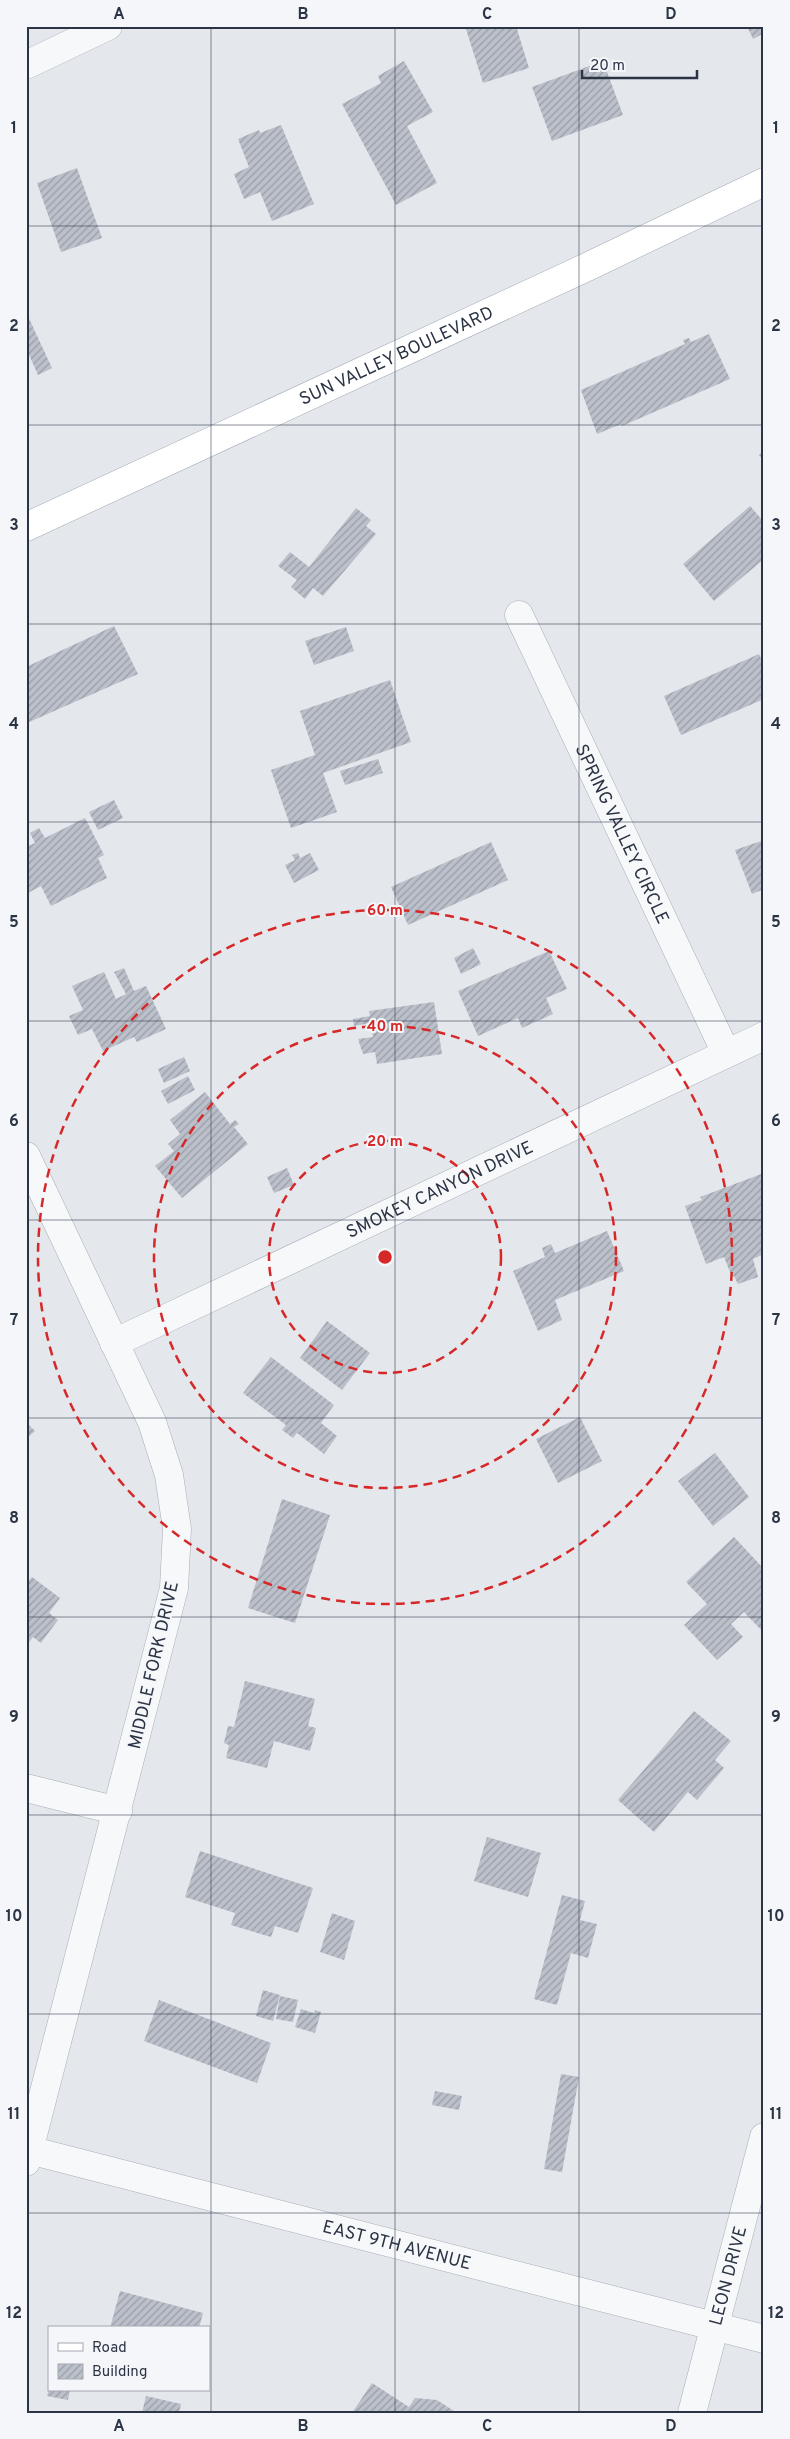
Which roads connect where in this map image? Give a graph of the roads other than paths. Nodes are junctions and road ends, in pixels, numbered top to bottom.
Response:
1 (108, 26) edge
2 (26, 65) edge
3 (764, 182) edge
4 (26, 527) edge
5 (519, 615) dead end
6 (764, 1036) edge
7 (726, 1053) junction
8 (26, 1156) edge
9 (114, 1343) junction
10 (26, 1788) edge
11 (118, 1811) junction
12 (764, 2137) edge
13 (28, 2156) edge
14 (714, 2326) junction
15 (764, 2339) edge
16 (692, 2413) edge

1 - 2 street
3 - 4 main road, SUN VALLEY BOULEVARD
5 - 7 street, SPRING VALLEY CIRCLE
6 - 7 street, SMOKEY CANYON DRIVE
7 - 9 street, SMOKEY CANYON DRIVE
8 - 9 street, MIDDLE FORK DRIVE
9 - 11 street, MIDDLE FORK DRIVE
10 - 11 street
11 - 13 street, MIDDLE FORK DRIVE
12 - 14 street, LEON DRIVE
13 - 14 street, EAST 9TH AVENUE
14 - 15 street, EAST 9TH AVENUE
14 - 16 street, LEON DRIVE

